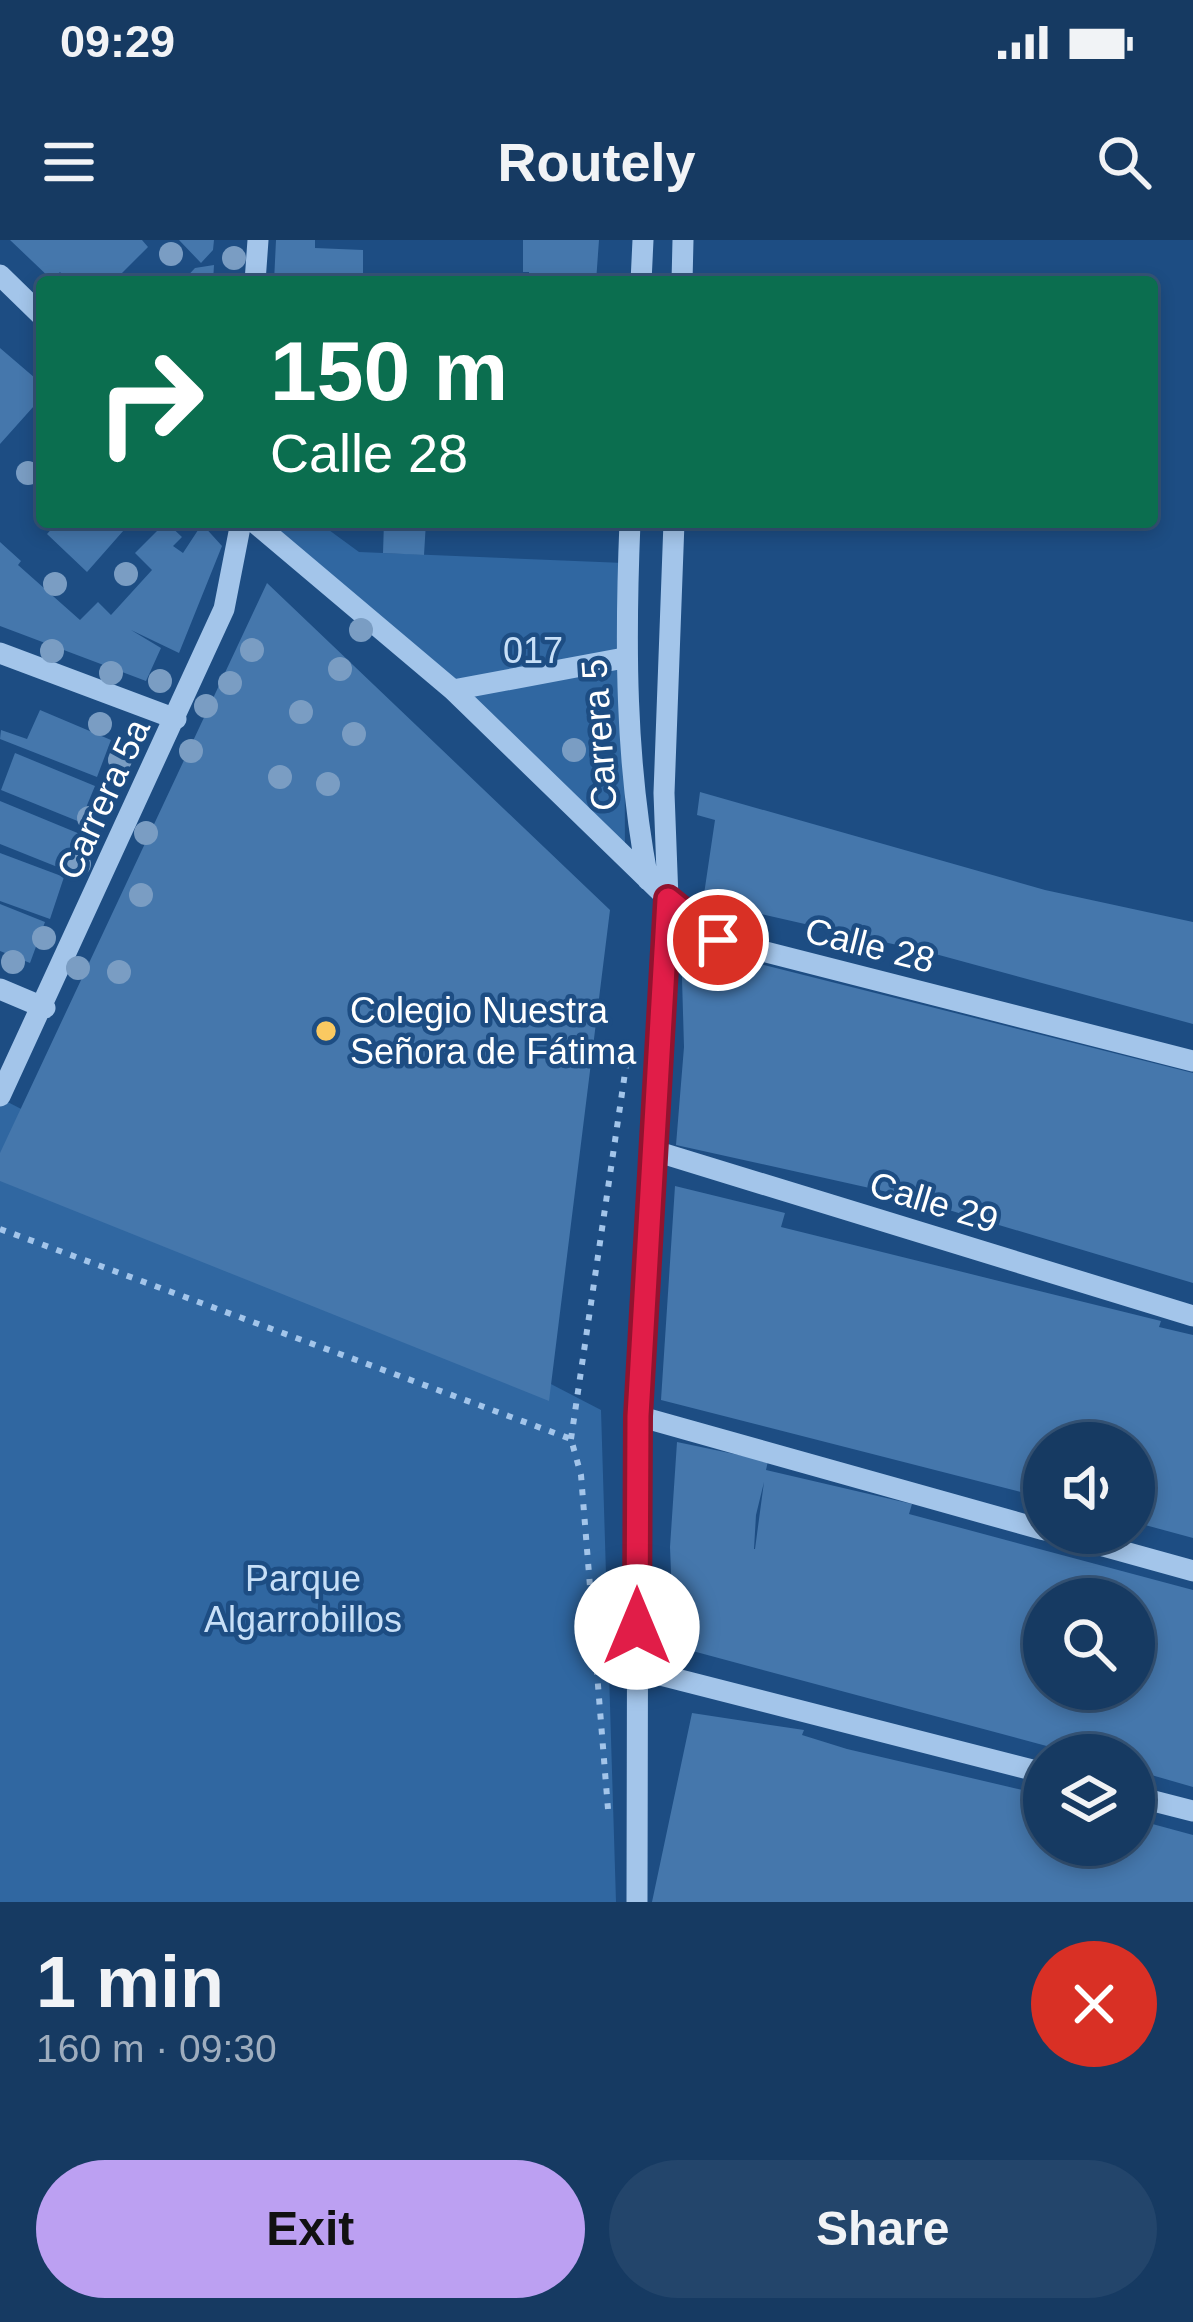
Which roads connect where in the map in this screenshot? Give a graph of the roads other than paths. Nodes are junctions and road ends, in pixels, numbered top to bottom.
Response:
1 (258, 240) edge
2 (643, 240) edge
3 (683, 240) edge
4 (0, 275) edge
5 (255, 276) edge
6 (641, 276) edge
7 (682, 276) edge
8 (36, 310) edge
9 (240, 528) edge
10 (261, 528) edge
11 (630, 528) edge
12 (674, 528) edge
13 (0, 653) edge
14 (624, 658) junction
15 (453, 690) junction
16 (176, 719) junction
17 (647, 878) junction
18 (668, 899) junction
19 (666, 939) junction
20 (0, 989) edge
21 (45, 1008) junction
22 (1193, 1061) edge
23 (0, 1096) edge
24 (656, 1151) junction
25 (1193, 1316) edge
26 (638, 1416) junction
27 (1023, 1523) edge
28 (1132, 1554) edge
29 (1193, 1571) edge
30 (637, 1670) junction
31 (1023, 1768) edge
32 (1155, 1801) edge
33 (1193, 1811) edge
34 (637, 1902) edge

1 - 5 street
2 - 6 street
3 - 7 street
4 - 8 street
9 - 16 street, Carrera 5a
10 - 15 street, Calle 28
11 - 14 street, Carrera 5
12 - 18 street, Carrera 5
13 - 16 street
14 - 15 street
14 - 17 street, Carrera 5
15 - 17 street, Calle 28
16 - 21 street, Carrera 5a
17 - 18 street, Calle 28
17 - 19 street, Carrera 5
18 - 19 street, Carrera 5
18 - 22 street, Calle 28
19 - 24 street, Carrera 5
20 - 21 street
21 - 23 street, Carrera 5a
24 - 25 street, Calle 29
24 - 26 street, Carrera 5
26 - 27 street
26 - 30 street, Carrera 5
28 - 29 street
30 - 31 street
30 - 34 street, Carrera 5
32 - 33 street

